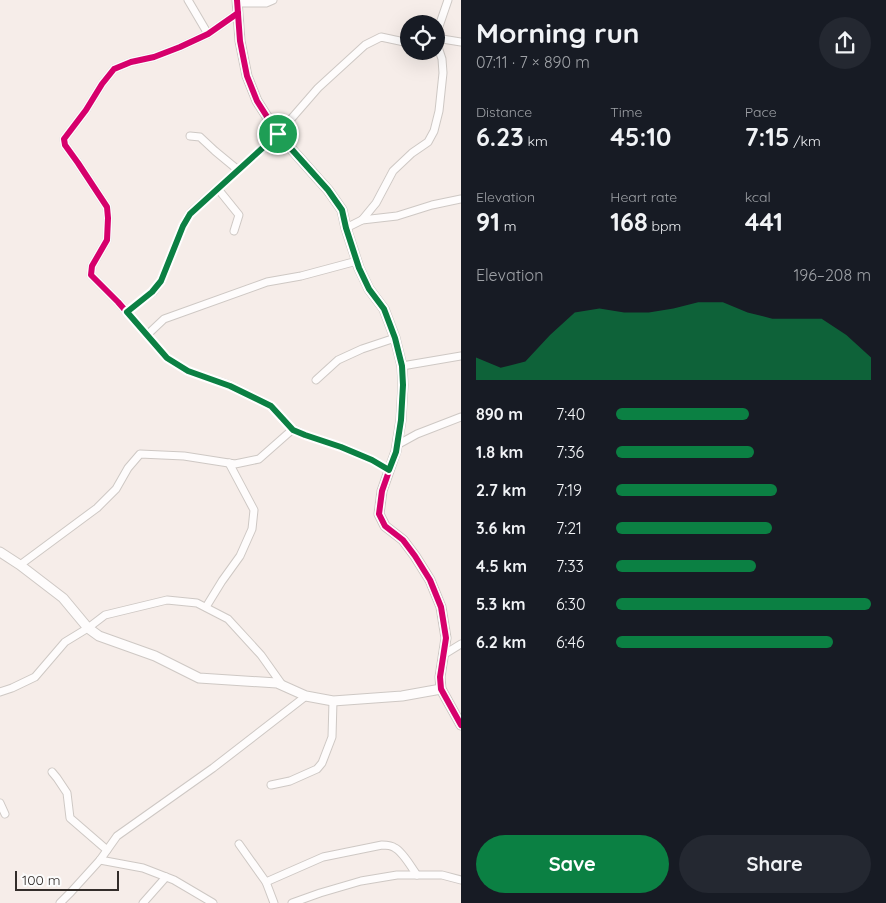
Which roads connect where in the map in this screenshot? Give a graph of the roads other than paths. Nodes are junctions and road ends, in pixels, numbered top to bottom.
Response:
1 (188, 0) edge
2 (273, 0) edge
3 (448, 0) edge
4 (237, 1) edge
5 (238, 13) junction
6 (443, 15) edge
7 (208, 34) junction
8 (445, 39) edge
9 (400, 41) edge
10 (461, 42) edge
11 (442, 60) edge
12 (278, 134) junction
13 (190, 136) dead end
14 (238, 170) junction
15 (218, 189) junction
16 (461, 199) edge
17 (362, 220) junction
18 (346, 228) junction
19 (234, 231) dead end
20 (356, 261) junction
21 (127, 312) junction
22 (147, 335) junction
23 (395, 338) junction
24 (461, 356) edge
25 (402, 366) junction
26 (316, 380) dead end
27 (461, 417) edge
28 (293, 430) junction
29 (397, 445) junction
30 (229, 462) junction
31 (389, 470) junction
32 (0, 552) edge
33 (20, 565) junction
34 (206, 607) junction
35 (88, 628) junction
36 (461, 644) edge
37 (444, 655) junction
38 (284, 686) junction
39 (441, 689) junction
40 (0, 692) edge
41 (306, 696) junction
42 (333, 702) junction
43 (461, 724) edge
44 (52, 772) dead end
45 (271, 785) dead end
46 (0, 804) edge
47 (5, 814) dead end
48 (239, 844) dead end
49 (106, 850) junction
50 (100, 860) junction
51 (417, 875) junction
52 (166, 877) junction
53 (461, 880) edge
54 (266, 882) junction
55 (209, 902) edge
56 (60, 903) edge
57 (142, 903) edge
58 (274, 903) edge
59 (292, 903) edge

1 - 7 street
2 - 4 street
3 - 6 street
4 - 5 street
5 - 7 street
5 - 12 street
7 - 21 street
8 - 10 street
9 - 12 street
11 - 17 street
12 - 14 street
12 - 18 street
13 - 14 street
14 - 15 street
15 - 19 street
15 - 21 street
16 - 17 street
17 - 18 street
18 - 20 street
20 - 22 street
20 - 23 street
21 - 22 street
22 - 28 street
23 - 25 street
23 - 26 street
24 - 25 street
25 - 29 street
27 - 29 street
28 - 30 street
28 - 31 street
29 - 31 street
30 - 33 street
30 - 34 street
31 - 37 street
32 - 33 street
33 - 35 street
34 - 35 street
34 - 38 street
35 - 38 street
35 - 40 street
36 - 37 street
37 - 39 street
38 - 41 street
39 - 42 street
39 - 43 street
41 - 42 street
41 - 49 street
42 - 45 street
44 - 49 street
46 - 47 street
48 - 54 street
49 - 50 street
50 - 52 street
50 - 56 street
51 - 53 street
51 - 54 street
51 - 59 street
52 - 55 street
52 - 57 street
54 - 58 street

